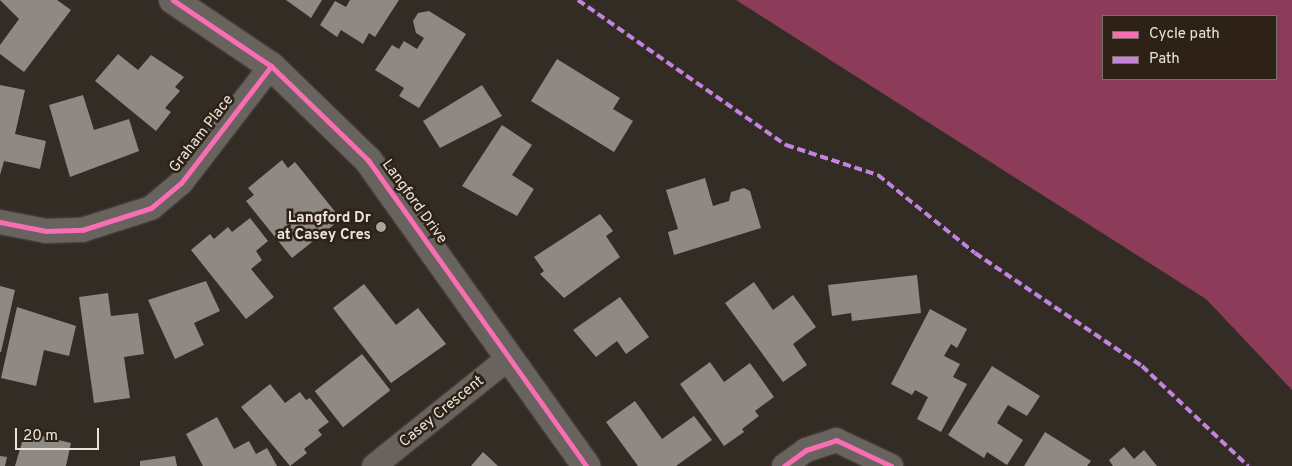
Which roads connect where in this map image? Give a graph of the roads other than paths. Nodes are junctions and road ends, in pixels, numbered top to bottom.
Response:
1 (173, 0) edge
2 (271, 66) junction
3 (0, 222) edge
4 (510, 358) junction
5 (374, 466) edge
6 (586, 466) edge
7 (784, 466) edge
8 (891, 466) edge

1 - 2 street, Langford Drive
2 - 3 street, Graham Place
2 - 4 street, Langford Drive
4 - 5 street, Casey Crescent
4 - 6 street, Langford Drive
7 - 8 street

